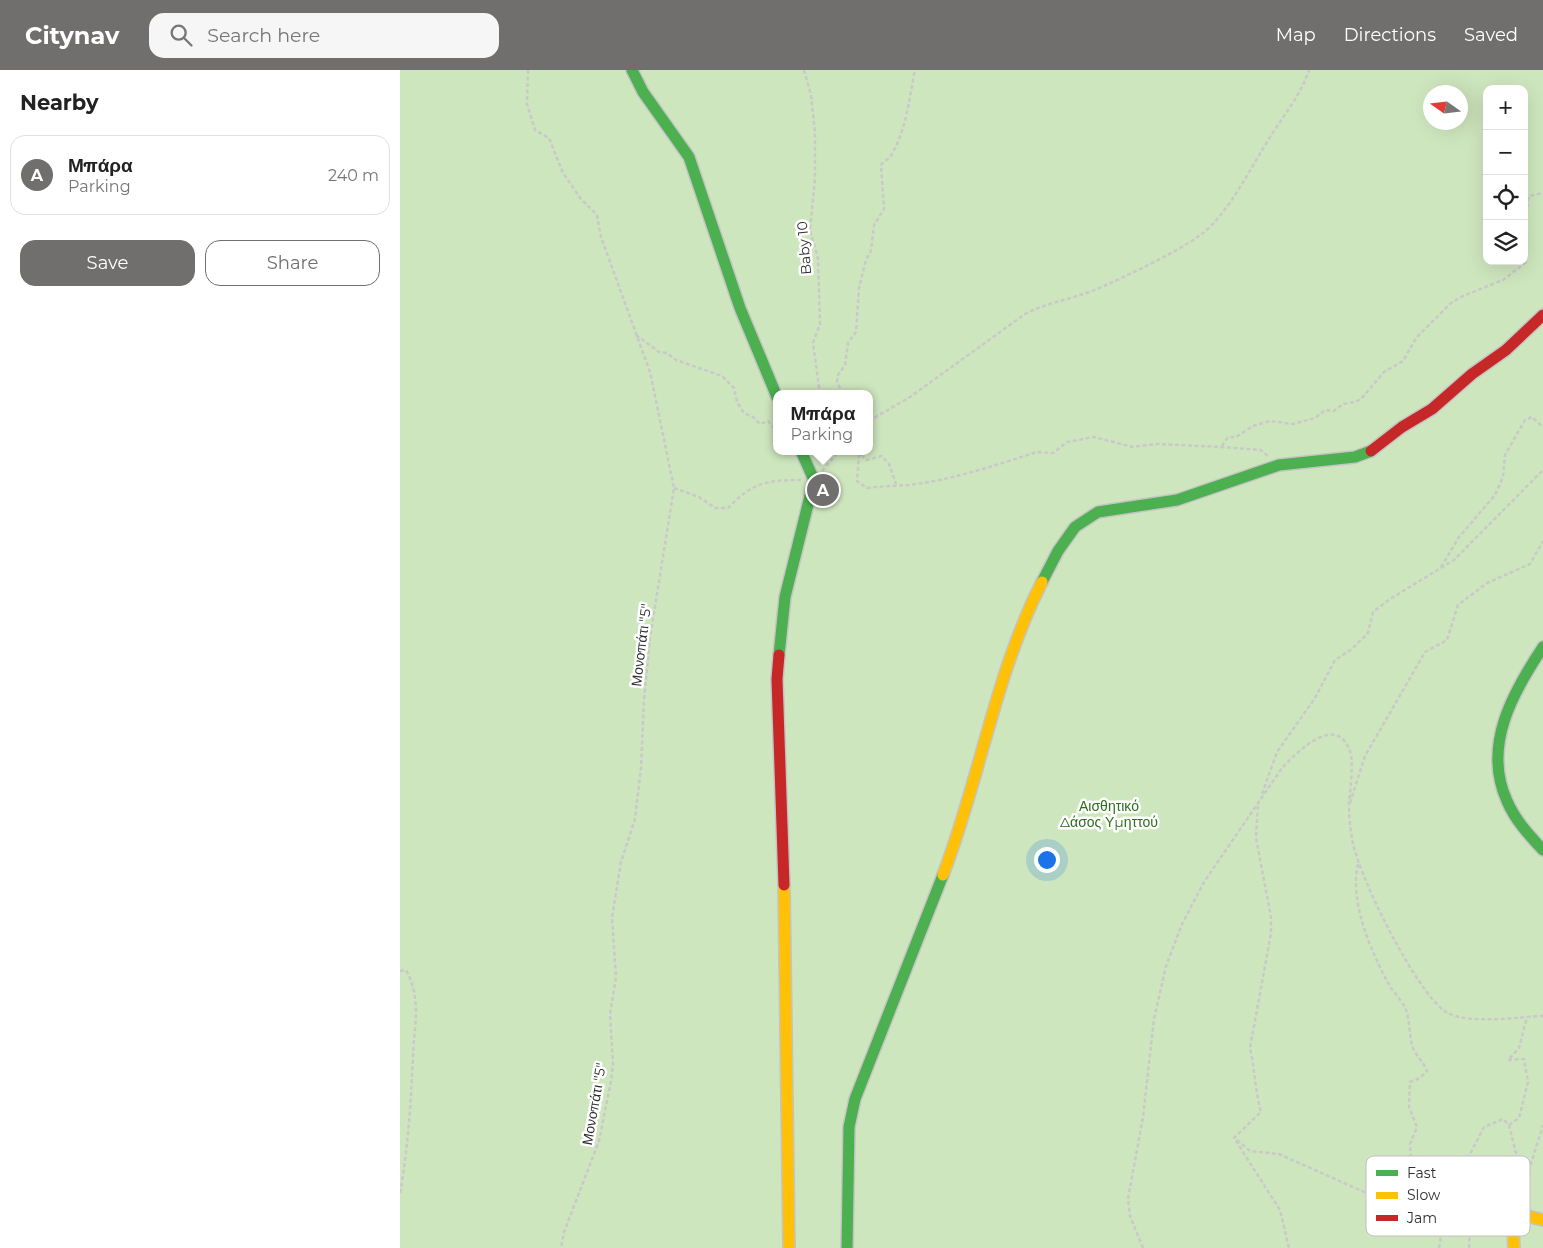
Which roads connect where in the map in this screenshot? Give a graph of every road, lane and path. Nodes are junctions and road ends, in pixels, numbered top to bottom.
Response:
1 (528, 70) edge
2 (632, 70) edge
3 (804, 70) edge
4 (915, 70) edge
5 (1309, 70) edge
6 (1543, 193) edge
7 (1543, 315) edge
8 (636, 334) junction
9 (774, 390) edge
10 (819, 390) edge
11 (841, 390) edge
12 (873, 419) edge
13 (773, 427) edge
14 (1543, 427) edge
15 (1222, 447) junction
16 (802, 455) edge
17 (836, 455) edge
18 (859, 455) edge
19 (860, 455) edge
20 (1278, 465) junction
21 (1543, 470) edge
22 (814, 480) junction
23 (896, 484) junction
24 (674, 488) junction
25 (1543, 541) edge
26 (1440, 568) junction
27 (1543, 646) edge
28 (1262, 797) junction
29 (1258, 805) junction
30 (1349, 806) junction
31 (1543, 850) edge
32 (1358, 864) junction
33 (400, 971) edge
34 (1527, 1016) junction
35 (1543, 1016) edge
36 (1509, 1125) junction
37 (1543, 1125) edge
38 (1234, 1138) junction
39 (1411, 1156) edge
40 (1469, 1156) edge
41 (1517, 1156) edge
42 (1530, 1167) edge
43 (1366, 1193) edge
44 (400, 1194) edge
45 (1530, 1217) edge
46 (1543, 1220) edge
47 (561, 1248) edge
48 (790, 1248) edge
49 (847, 1248) edge
50 (1143, 1248) edge
51 (1289, 1248) edge

1 - 8 path, Μονοπάτι "5"
2 - 9 street
3 - 10 path, Baby 10
4 - 11 path
5 - 12 path
6 - 15 path
7 - 20 street
8 - 13 path
8 - 24 path, Μονοπάτι "5"
14 - 26 path
15 - 20 path
15 - 23 path
16 - 22 street
17 - 22 path
18 - 23 path
19 - 23 path
20 - 49 street
21 - 26 path
22 - 24 path
22 - 48 street
24 - 47 path, Μονοπάτι "5"
25 - 30 path
26 - 28 path
27 - 31 street
28 - 29 path
28 - 30 path
29 - 38 path
29 - 50 path
30 - 32 path
32 - 34 path
32 - 39 path
33 - 44 path
34 - 35 path
34 - 36 path
36 - 40 path
36 - 41 path
37 - 42 path
38 - 43 path
38 - 51 path
45 - 46 street

